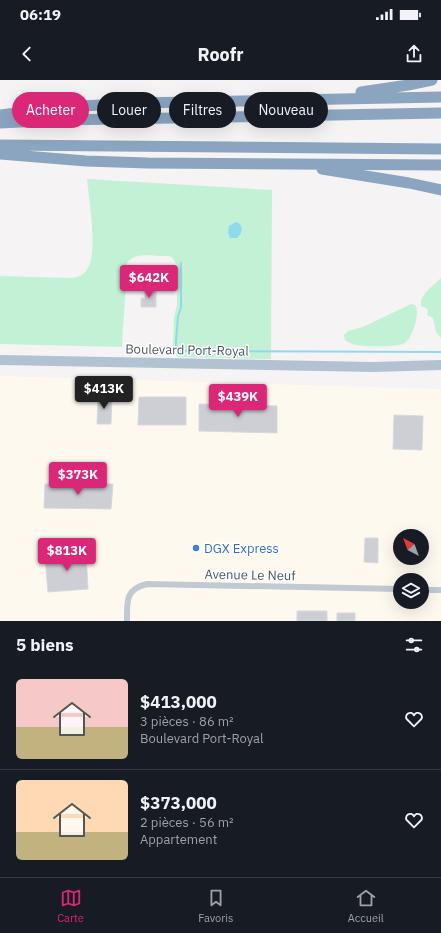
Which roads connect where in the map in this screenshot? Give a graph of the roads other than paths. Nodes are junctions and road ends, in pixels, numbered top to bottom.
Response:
1 (432, 80) edge
2 (441, 97) edge
3 (328, 98) edge
4 (328, 99) edge
5 (244, 101) edge
6 (441, 113) edge
7 (0, 115) edge
8 (0, 123) edge
9 (0, 145) edge
10 (441, 149) edge
11 (0, 154) edge
12 (291, 164) junction
13 (441, 165) edge
14 (441, 190) edge
15 (0, 360) edge
16 (441, 365) edge
17 (373, 367) junction
18 (441, 372) edge
19 (393, 589) edge
20 (429, 590) edge
21 (441, 590) edge
22 (127, 621) edge

1 - 3 highway
2 - 4 highway
5 - 7 highway
6 - 8 highway
9 - 10 highway
11 - 12 highway
12 - 13 highway
12 - 14 highway
15 - 17 main road, Boulevard Port-Royal
16 - 17 main road, Boulevard Port-Royal
17 - 18 main road, Boulevard Port-Royal
19 - 22 street, Avenue Le Neuf
20 - 21 street

